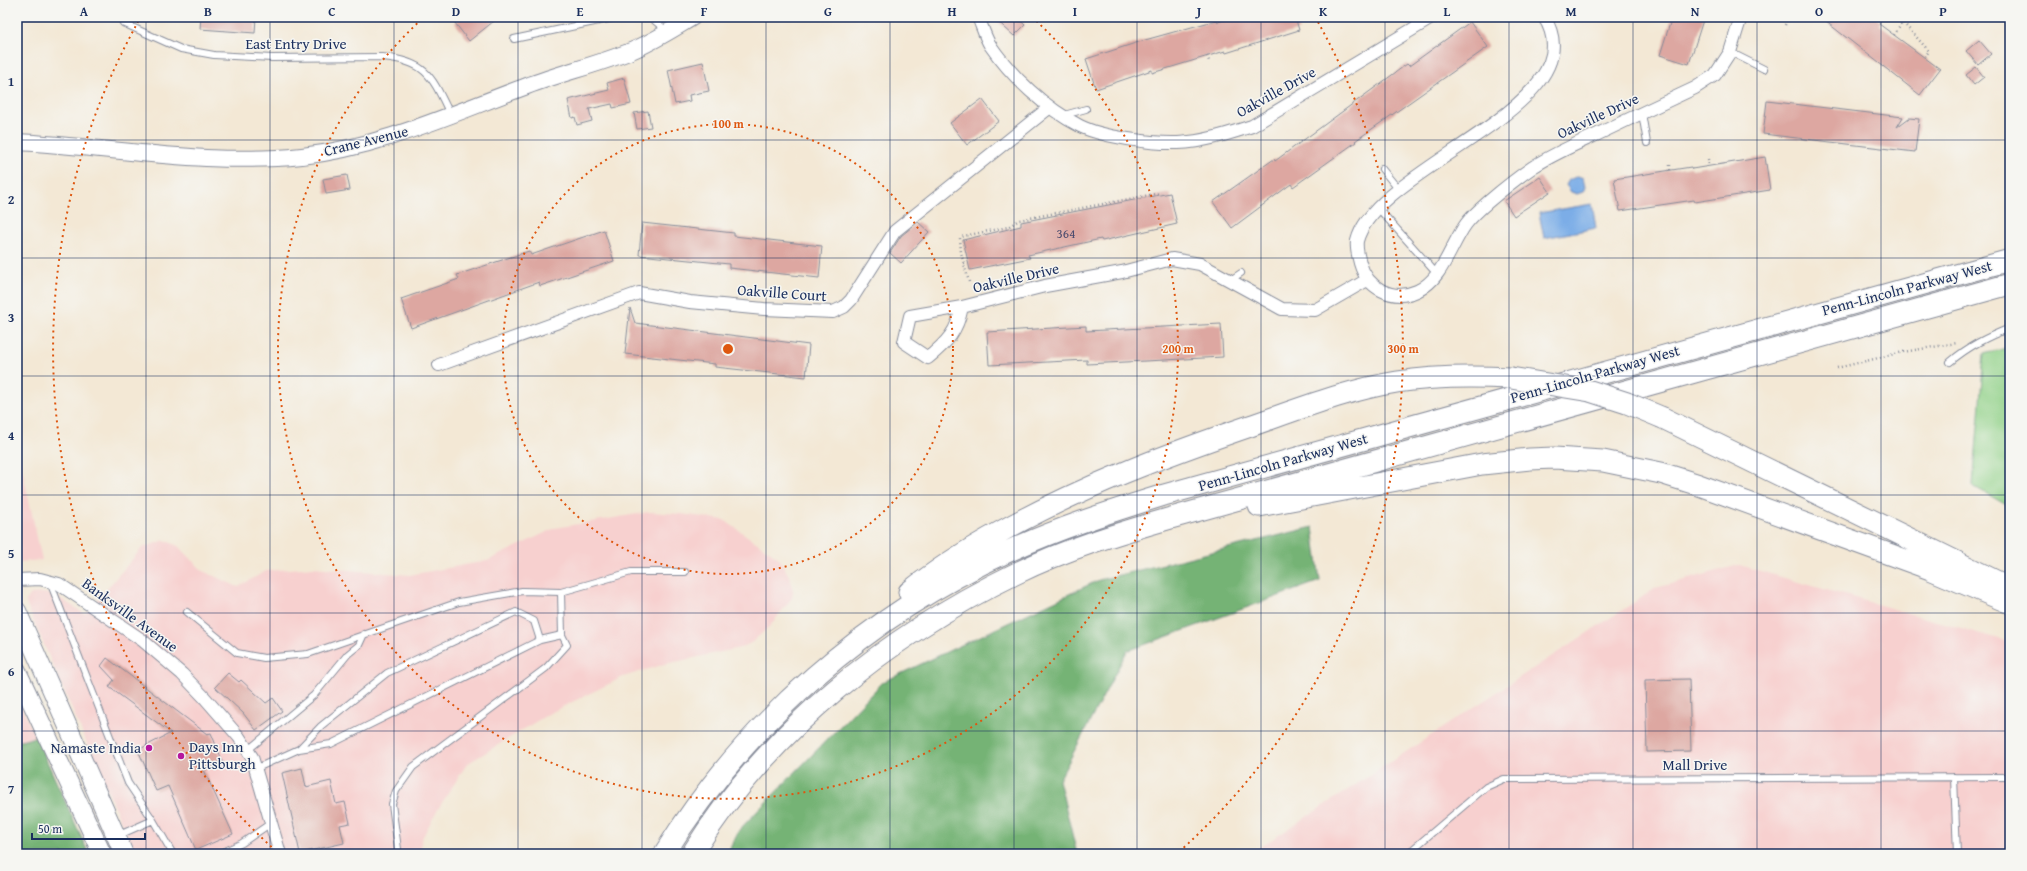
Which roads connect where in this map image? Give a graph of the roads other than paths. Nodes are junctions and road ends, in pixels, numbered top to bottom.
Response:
1 (120, 17) edge
2 (618, 17) edge
3 (650, 17) edge
4 (693, 17) edge
5 (978, 17) edge
6 (1433, 17) edge
7 (1544, 17) edge
8 (1741, 17) edge
9 (668, 32) junction
10 (514, 38) dead end
11 (1730, 52) junction
12 (1764, 69) dead end
13 (1050, 107) junction
14 (1086, 109) dead end
15 (1642, 113) junction
16 (1064, 115) junction
17 (451, 116) junction
18 (17, 142) edge
19 (1647, 143) dead end
20 (1382, 168) dead end
21 (1399, 190) junction
22 (1378, 208) junction
23 (2010, 260) edge
24 (1241, 273) dead end
25 (1437, 274) junction
26 (1367, 280) junction
27 (1230, 281) junction
28 (2010, 284) edge
29 (962, 307) junction
30 (2010, 328) edge
31 (1950, 362) dead end
32 (439, 365) dead end
33 (1130, 530) junction
34 (685, 572) dead end
35 (17, 580) edge
36 (50, 581) junction
37 (2010, 588) edge
38 (562, 592) junction
39 (2010, 603) edge
40 (17, 611) edge
41 (187, 612) dead end
42 (364, 634) junction
43 (562, 635) junction
44 (540, 640) junction
45 (17, 671) edge
46 (806, 684) junction
47 (23, 698) edge
48 (299, 749) junction
49 (248, 750) junction
50 (257, 768) junction
51 (1954, 777) junction
52 (2010, 777) edge
53 (153, 820) junction
54 (271, 823) junction
55 (116, 837) junction
56 (398, 849) dead end
57 (102, 854) edge
58 (124, 854) edge
59 (173, 854) edge
60 (219, 854) edge
61 (280, 854) edge
62 (664, 854) edge
63 (692, 854) edge
64 (1407, 854) edge
65 (1957, 854) edge

1 - 17 lane, East Entry Drive
2 - 10 lane
3 - 9 lane
4 - 9 street, Crane Avenue
5 - 13 street, Oakville Drive
6 - 16 street, Oakville Drive
7 - 21 street
8 - 11 street, Oakville Drive
9 - 17 street, Crane Avenue
11 - 12 lane
11 - 15 street, Oakville Drive
13 - 16 street, Oakville Drive
13 - 32 street, Oakville Court
14 - 16 lane
15 - 19 lane
15 - 25 street, Oakville Drive
17 - 18 street, Crane Avenue
20 - 21 lane
21 - 22 street
22 - 25 lane
22 - 26 street
23 - 46 highway, Penn-Lincoln Parkway West
24 - 27 lane
25 - 26 street, Oakville Drive
26 - 27 street, Oakville Drive
27 - 29 street, Oakville Drive
28 - 33 highway, Penn-Lincoln Parkway West
29 - 29 street, Oakville Drive
30 - 31 lane
33 - 39 highway
33 - 63 highway, Penn-Lincoln Parkway West
34 - 38 lane
35 - 36 street, Banksville Avenue
36 - 49 street, Banksville Avenue
36 - 53 lane
37 - 46 highway, bridge
38 - 42 lane
38 - 43 lane
40 - 55 main road
41 - 42 lane
42 - 49 lane
43 - 44 lane
43 - 56 lane
44 - 48 lane
44 - 48 lane
45 - 47 main road
46 - 62 highway, Penn-Lincoln Parkway West
47 - 57 main road
48 - 50 lane
49 - 50 street, Banksville Avenue
50 - 54 street, Banksville Avenue
51 - 52 lane, Mall Drive
51 - 64 lane, Mall Drive
51 - 65 lane
53 - 55 lane
53 - 59 lane
54 - 60 lane
54 - 61 street, Banksville Avenue
55 - 58 main road

